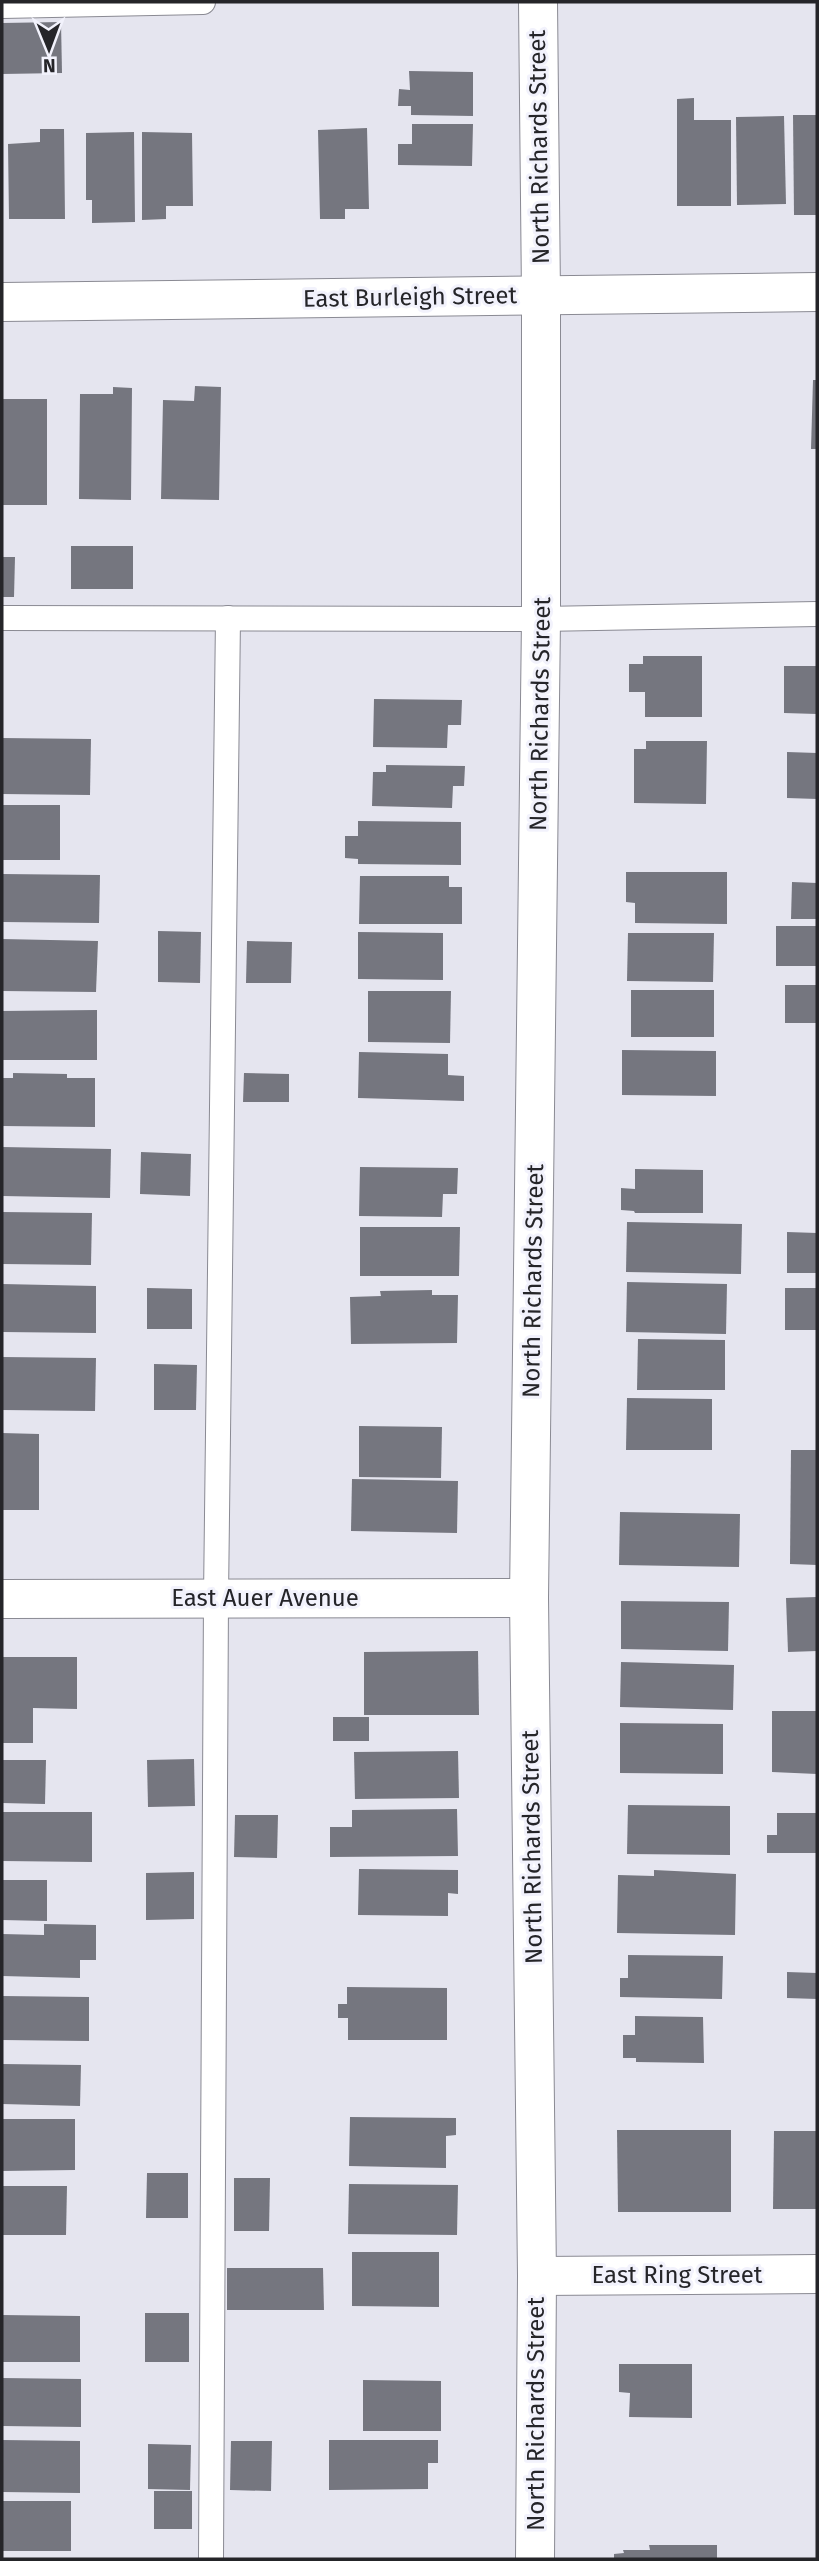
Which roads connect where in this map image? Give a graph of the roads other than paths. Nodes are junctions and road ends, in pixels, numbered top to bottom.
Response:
1 (203, 2) edge
2 (538, 2) edge
3 (2, 6) edge
4 (817, 292) edge
5 (541, 296) junction
6 (2, 302) edge
7 (817, 614) edge
8 (2, 618) edge
9 (228, 618) junction
10 (541, 619) junction
11 (216, 1597) junction
12 (2, 1598) edge
13 (529, 1598) junction
14 (817, 2274) edge
15 (537, 2276) junction
16 (211, 2559) edge
17 (535, 2559) edge

1 - 3 lane
2 - 5 street, North Richards Street
4 - 5 street, East Burleigh Street
5 - 6 street, East Burleigh Street
5 - 10 street, North Richards Street
7 - 10 lane
8 - 9 lane
9 - 10 lane
9 - 11 lane
10 - 13 street, North Richards Street
11 - 12 street, East Auer Avenue
11 - 13 street, East Auer Avenue
11 - 16 lane
13 - 15 street, North Richards Street
14 - 15 street, East Ring Street
15 - 17 street, North Richards Street

